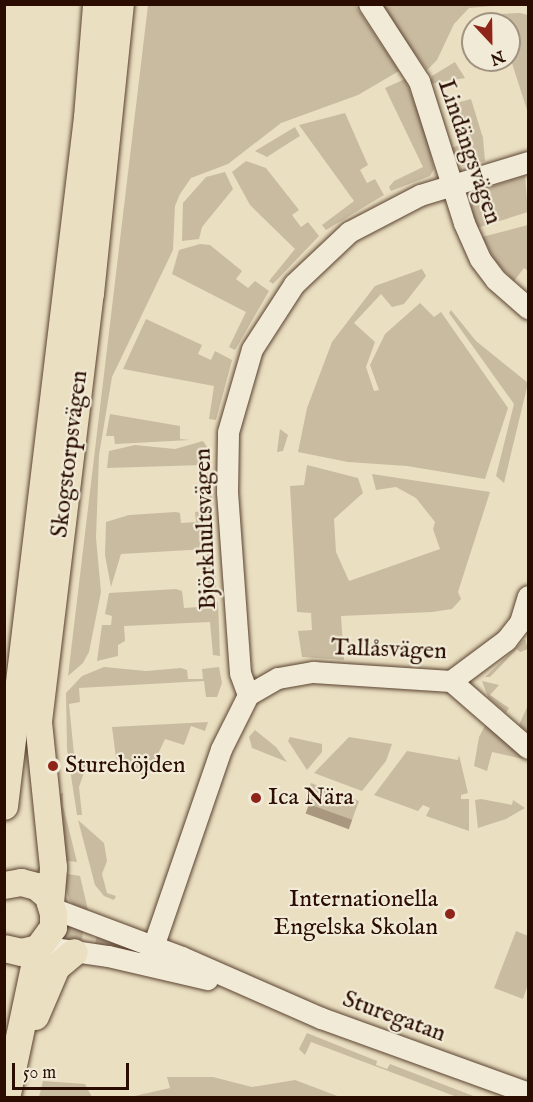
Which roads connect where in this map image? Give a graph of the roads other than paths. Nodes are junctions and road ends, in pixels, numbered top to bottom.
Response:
1 (96, 4) edge
2 (120, 4) edge
3 (369, 4) edge
4 (528, 162) edge
5 (452, 184) junction
6 (528, 308) edge
7 (528, 596) edge
8 (451, 681) junction
9 (248, 695) junction
10 (528, 748) edge
11 (4, 806) edge
12 (4, 885) edge
13 (51, 905) junction
14 (38, 947) junction
15 (4, 948) edge
16 (74, 952) junction
17 (149, 955) junction
18 (12, 1066) junction
19 (528, 1093) edge
20 (6, 1098) edge

1 - 11 main road, Skogstorpsvägen
2 - 13 main road, Skogstorpsvägen
3 - 5 street, Lindängsvägen
4 - 5 street, Björkhultsvägen
5 - 6 street, Lindängsvägen
5 - 9 street, Björkhultsvägen
7 - 8 street, Tallåsvägen
8 - 9 street, Tallåsvägen
8 - 10 street
9 - 17 street
12 - 13 main road
13 - 14 main road, Skogstorpsvägen
13 - 17 street, Sturegatan
14 - 15 main road
14 - 16 street, Sturegatan
14 - 18 main road
16 - 17 street, Sturegatan
16 - 18 main road
17 - 19 street, Sturegatan
18 - 20 main road

